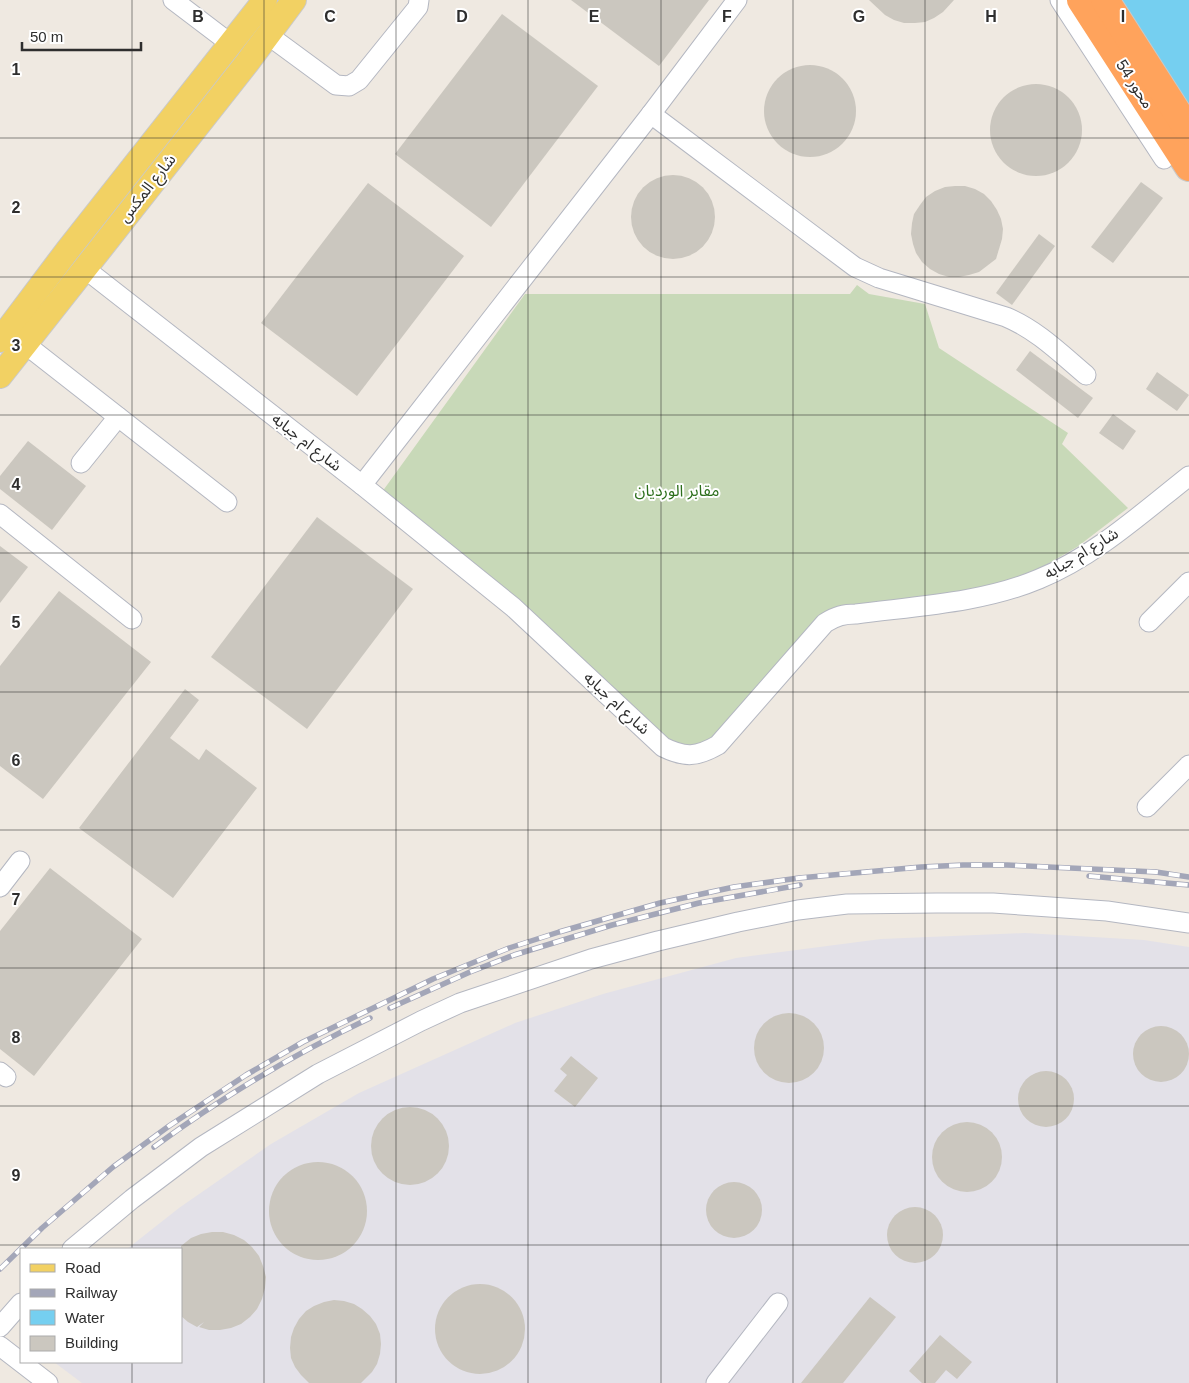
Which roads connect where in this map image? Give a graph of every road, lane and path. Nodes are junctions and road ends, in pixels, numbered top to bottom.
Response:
1 (173, 0) edge
2 (265, 0) edge
3 (294, 0) edge
4 (419, 0) edge
5 (737, 0) edge
6 (1060, 0) edge
7 (1081, 0) edge
8 (1105, 0) edge
9 (268, 35) junction
10 (231, 44) junction
11 (651, 114) junction
12 (1189, 131) edge
13 (1177, 163) edge
14 (84, 268) junction
15 (8, 335) edge
16 (1086, 375) dead end
17 (0, 376) edge
18 (118, 417) junction
19 (81, 464) dead end
20 (1189, 476) edge
21 (362, 485) junction
22 (228, 502) dead end
23 (0, 514) edge
24 (1189, 582) edge
25 (132, 620) dead end
26 (1149, 622) dead end
27 (1189, 765) edge
28 (1147, 807) dead end
29 (20, 861) dead end
30 (0, 887) edge
31 (1189, 922) edge
32 (73, 1248) edge
33 (778, 1303) dead end
34 (20, 1304) edge
35 (0, 1327) edge
36 (0, 1346) edge
37 (20, 1361) edge
38 (22, 1363) edge
39 (48, 1383) edge
40 (716, 1383) edge

1 - 10 street
2 - 10 main road, شارع المكس
3 - 9 main road, شارع المكس
4 - 9 street
5 - 11 street
6 - 13 street
7 - 13 highway, محور 54
8 - 12 highway, محور 54
9 - 14 main road, شارع المكس
10 - 15 main road, شارع المكس
11 - 16 street
11 - 21 street
14 - 15 main road, شارع المكس
14 - 21 street, شارع ام جبابه
15 - 17 main road, شارع المكس
15 - 18 street
18 - 19 street
18 - 22 street
20 - 21 street, شارع ام جبابه
23 - 25 street
24 - 26 street
27 - 28 street
29 - 30 street
31 - 32 street
33 - 40 street
34 - 35 street
36 - 37 street
38 - 39 street

